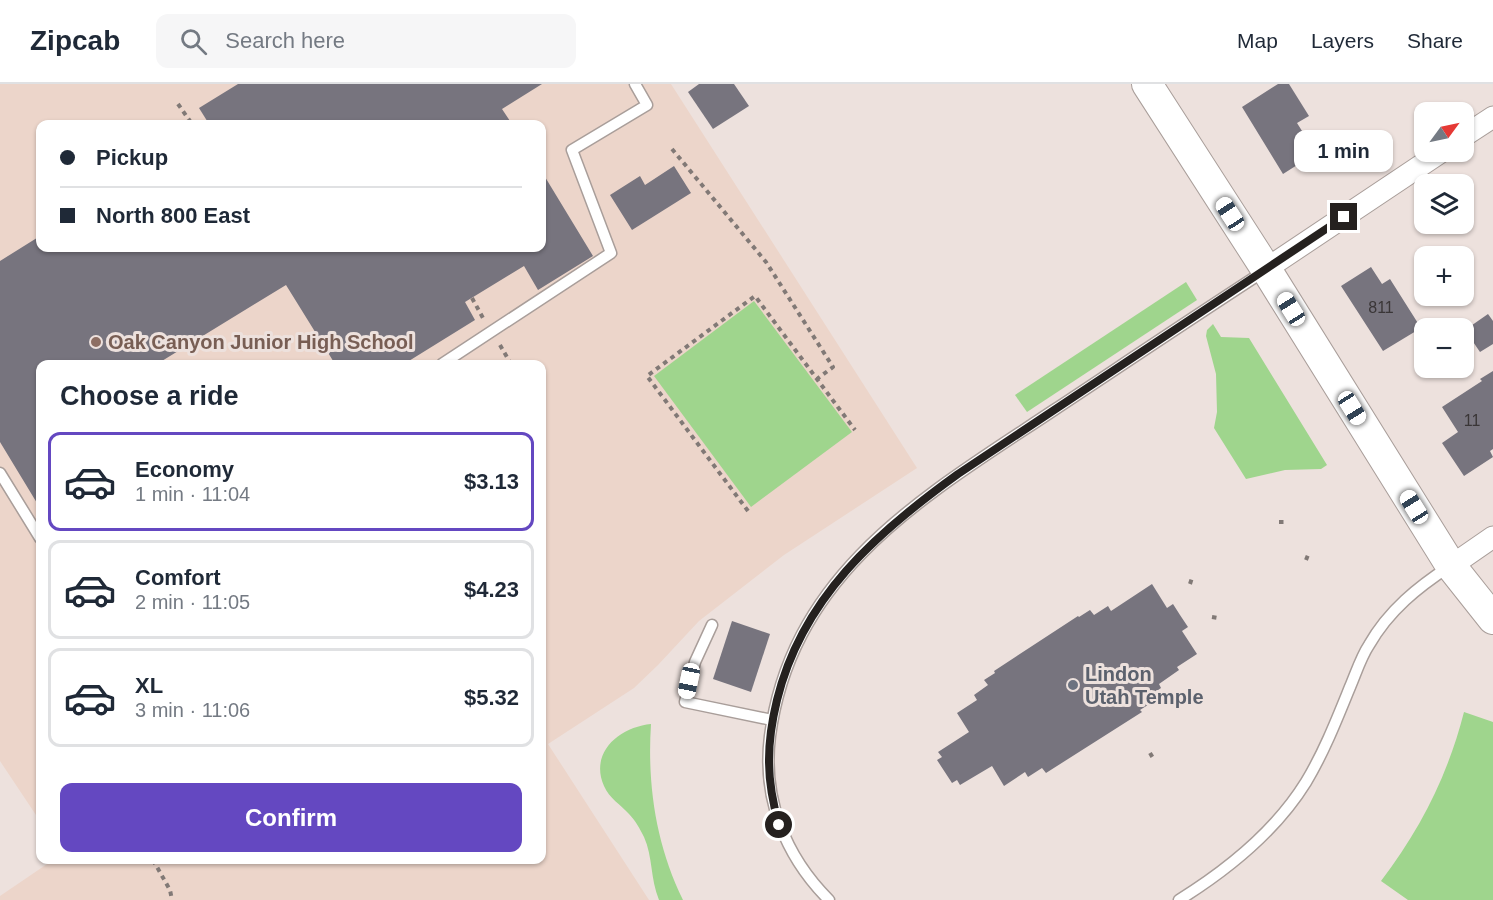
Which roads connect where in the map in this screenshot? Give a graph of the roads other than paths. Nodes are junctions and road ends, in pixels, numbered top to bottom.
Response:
1 (635, 84) edge
2 (1147, 84) edge
3 (1493, 117) edge
4 (1474, 129) edge
5 (1427, 162) edge
6 (1266, 270) junction
7 (448, 360) edge
8 (0, 473) edge
9 (36, 532) edge
10 (1493, 537) edge
11 (1451, 566) junction
12 (1493, 619) edge
13 (712, 625) dead end
14 (772, 720) junction
15 (829, 900) edge
16 (1179, 900) edge

1 - 7 lane
2 - 6 street
3 - 4 street
5 - 6 street
6 - 11 street
6 - 14 lane
8 - 9 lane
10 - 11 street
11 - 12 street
11 - 16 lane
13 - 14 lane
14 - 15 lane

